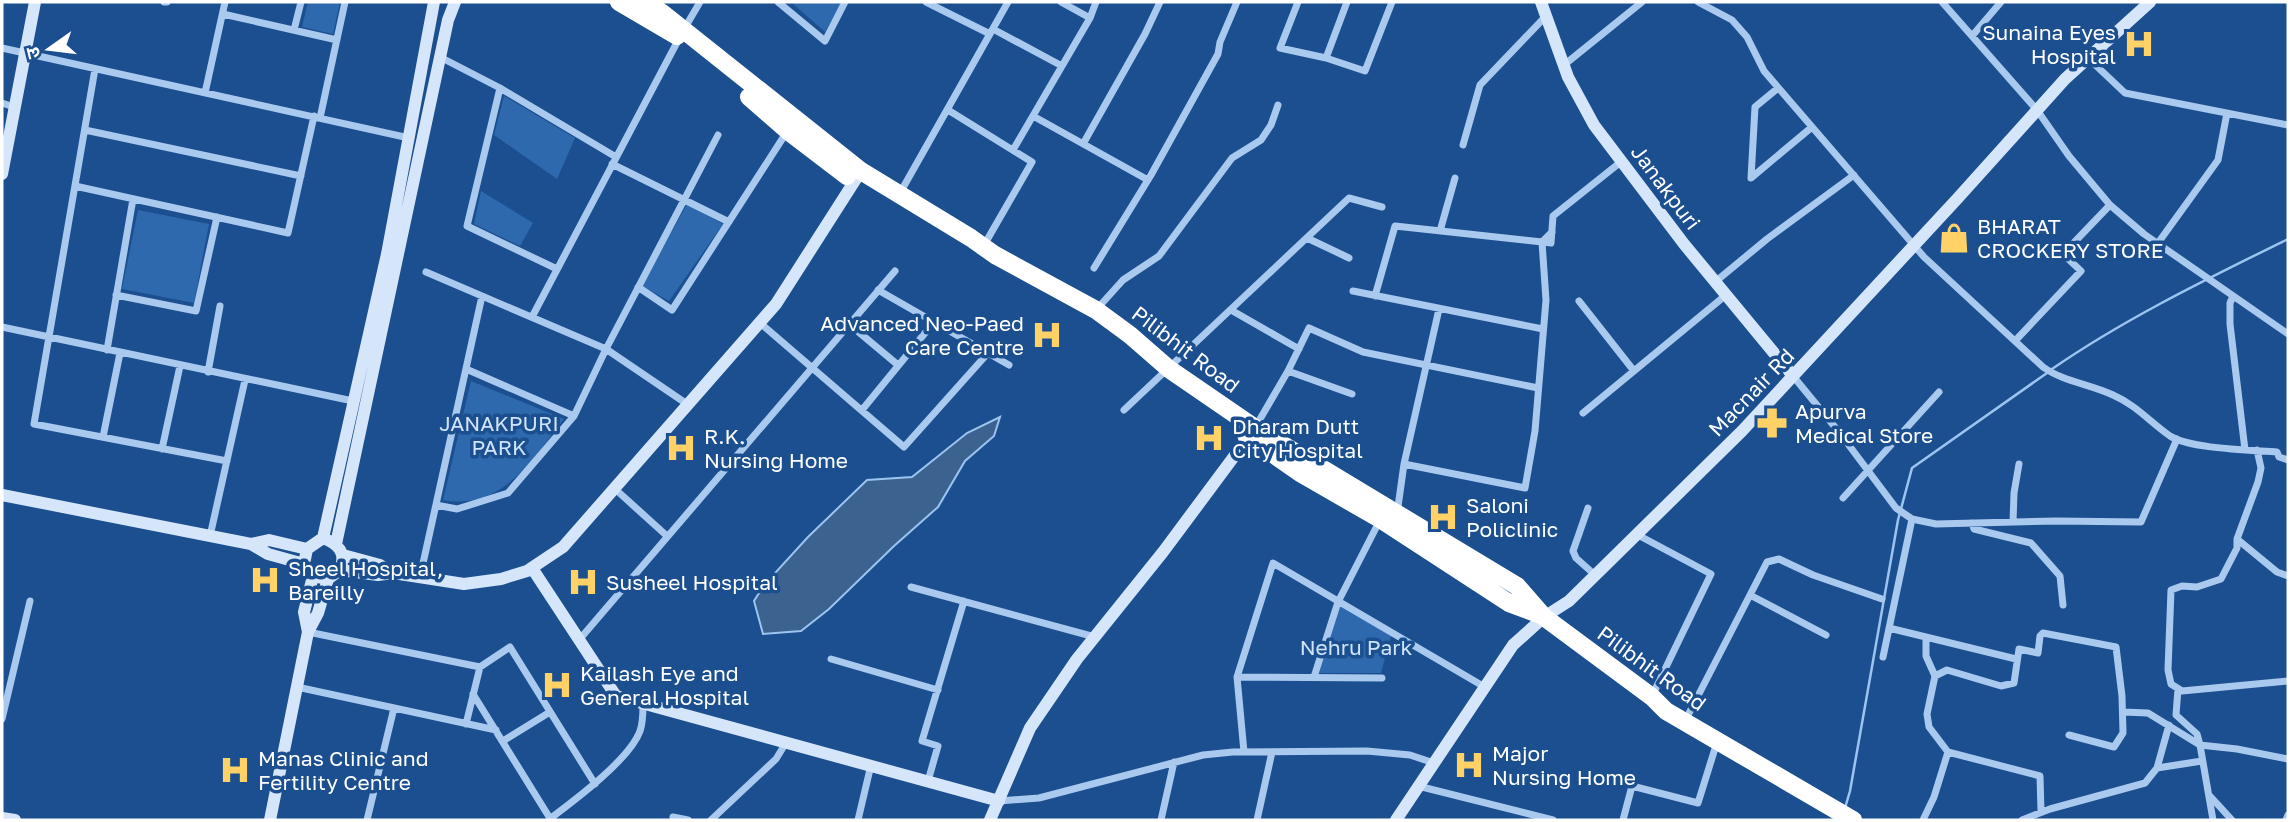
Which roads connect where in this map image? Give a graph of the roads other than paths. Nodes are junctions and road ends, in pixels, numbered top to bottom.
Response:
1 (35, 2) edge
2 (225, 2) edge
3 (301, 2) edge
4 (345, 2) edge
5 (434, 2) edge
6 (455, 2) edge
7 (619, 2) edge
8 (643, 2) edge
9 (700, 2) edge
10 (845, 2) edge
11 (926, 2) edge
12 (1008, 2) edge
13 (1061, 2) edge
14 (1096, 2) edge
15 (1160, 2) edge
16 (1237, 2) edge
17 (1298, 2) edge
18 (1347, 2) edge
19 (1392, 2) edge
20 (1642, 2) edge
21 (1698, 2) edge
22 (1942, 2) edge
23 (2001, 2) edge
24 (2150, 2) edge
25 (781, 3) edge
26 (1545, 7) edge
27 (223, 14) junction
28 (1090, 18) junction
29 (294, 30) junction
30 (992, 31) junction
31 (681, 34) junction
32 (1972, 36) junction
33 (337, 40) junction
34 (2, 48) edge
35 (24, 54) junction
36 (440, 57) junction
37 (1326, 58) junction
38 (2088, 58) junction
39 (1564, 65) junction
40 (1062, 66) junction
41 (95, 69) junction
42 (500, 88) junction
43 (1778, 88) junction
44 (205, 93) junction
45 (1278, 104) dead end
46 (8, 105) edge
47 (948, 110) junction
48 (2037, 110) junction
49 (2227, 113) junction
50 (1033, 116) junction
51 (317, 117) junction
52 (792, 125) junction
53 (2288, 125) edge
54 (1812, 127) junction
55 (85, 130) junction
56 (718, 135) dead end
57 (409, 138) junction
58 (1083, 144) junction
59 (1463, 145) dead end
60 (1013, 150) junction
61 (614, 160) junction
62 (1622, 161) junction
63 (2, 174) edge
64 (1854, 175) junction
65 (301, 176) junction
66 (858, 176) junction
67 (1455, 178) dead end
68 (1148, 180) junction
69 (75, 186) junction
70 (899, 195) junction
71 (133, 199) junction
72 (684, 199) junction
73 (2110, 205) junction
74 (1382, 207) dead end
75 (217, 218) junction
76 (729, 222) junction
77 (1440, 231) junction
78 (1307, 238) junction
79 (1542, 242) junction
80 (2158, 243) junction
81 (1914, 245) junction
82 (983, 247) junction
83 (1349, 258) dead end
84 (1094, 268) dead end
85 (557, 270) junction
86 (895, 271) dead end
87 (426, 272) dead end
88 (1716, 282) junction
89 (638, 287) junction
90 (878, 290) junction
91 (1353, 291) dead end
92 (116, 295) junction
93 (1726, 295) junction
94 (482, 296) junction
95 (1375, 296) junction
96 (2233, 296) junction
97 (1579, 301) dead end
98 (220, 306) dead end
99 (1439, 309) junction
100 (1096, 310) junction
101 (1231, 310) junction
102 (532, 317) junction
103 (759, 322) junction
104 (933, 322) junction
105 (849, 324) junction
106 (2, 327) edge
107 (1543, 330) junction
108 (2288, 334) edge
109 (50, 338) junction
110 (2015, 341) junction
111 (606, 349) junction
112 (1299, 349) junction
113 (107, 350) junction
114 (120, 353) junction
115 (988, 353) junction
116 (898, 365) junction
117 (1009, 365) dead end
118 (180, 366) junction
119 (812, 367) junction
120 (1426, 367) junction
121 (466, 369) junction
122 (1166, 371) junction
123 (1289, 371) junction
124 (1634, 371) junction
125 (208, 372) junction
126 (1793, 376) junction
127 (245, 380) junction
128 (1538, 388) junction
129 (1939, 392) dead end
130 (1352, 394) dead end
131 (353, 401) junction
132 (687, 404) junction
133 (862, 410) junction
134 (1124, 410) dead end
135 (1583, 412) dead end
136 (574, 416) junction
137 (1252, 433) junction
138 (103, 437) junction
139 (2177, 439) junction
140 (162, 449) junction
141 (2245, 450) junction
142 (2256, 450) junction
143 (2288, 460) edge
144 (227, 461) junction
145 (1404, 464) junction
146 (2020, 464) dead end
147 (1868, 470) junction
148 (614, 488) junction
149 (2, 495) edge
150 (1843, 498) dead end
151 (436, 505) junction
152 (1588, 508) dead end
153 (1388, 514) junction
154 (1908, 517) junction
155 (2013, 522) junction
156 (1972, 523) junction
157 (1636, 534) junction
158 (210, 536) junction
159 (667, 536) junction
160 (323, 538) junction
161 (2237, 539) junction
162 (251, 544) junction
163 (307, 549) junction
164 (339, 549) junction
165 (304, 564) junction
166 (532, 568) junction
167 (340, 570) junction
168 (393, 573) junction
169 (1595, 575) junction
170 (313, 576) junction
171 (2288, 576) edge
172 (420, 577) junction
173 (328, 579) junction
174 (911, 587) dead end
175 (1749, 595) junction
176 (1882, 599) dead end
177 (30, 601) dead end
178 (964, 601) junction
179 (1338, 602) junction
180 (2063, 605) dead end
181 (1544, 617) junction
182 (1889, 628) junction
183 (308, 632) junction
184 (1826, 635) dead end
185 (1095, 637) junction
186 (1926, 637) junction
187 (579, 639) junction
188 (1883, 657) dead end
189 (831, 659) dead end
190 (2016, 659) junction
191 (480, 667) junction
192 (1935, 676) junction
193 (1237, 677) junction
194 (1314, 677) junction
195 (1382, 678) dead end
196 (2288, 681) edge
197 (297, 687) junction
198 (1483, 687) junction
199 (2178, 689) junction
200 (938, 690) junction
201 (473, 694) junction
202 (1652, 697) junction
203 (643, 704) junction
204 (394, 708) junction
205 (550, 712) junction
206 (2123, 712) junction
207 (2, 719) edge
208 (1684, 722) junction
209 (466, 724) junction
210 (2169, 725) junction
211 (496, 730) junction
212 (2069, 735) dead end
213 (503, 741) junction
214 (787, 741) junction
215 (1717, 742) junction
216 (2200, 745) junction
217 (1244, 752) junction
218 (1272, 752) junction
219 (1948, 752) junction
220 (2288, 759) edge
221 (2202, 761) junction
222 (1174, 762) junction
223 (1434, 763) junction
224 (871, 765) junction
225 (2157, 768) junction
226 (928, 781) junction
227 (595, 784) junction
228 (1418, 786) junction
229 (2207, 793) junction
230 (999, 801) junction
231 (2041, 812) junction
232 (2288, 815) edge
233 (673, 817) dead end
234 (1847, 817) edge
235 (2, 818) edge
236 (551, 819) edge
237 (15, 820) edge
238 (270, 820) edge
239 (367, 820) edge
240 (688, 820) edge
241 (711, 820) edge
242 (858, 820) edge
243 (990, 820) edge
244 (1161, 820) edge
245 (1256, 820) edge
246 (1396, 820) edge
247 (1553, 820) edge
248 (1623, 820) edge
249 (1923, 820) edge
250 (2022, 820) edge
251 (2213, 820) edge
252 (2232, 820) edge
253 (2286, 820) edge

1 - 35 street
2 - 27 street
3 - 29 street
4 - 33 street
5 - 57 street
6 - 36 street
7 - 31 highway
8 - 31 highway, Pilibhit Road
9 - 31 street
10 - 25 street
11 - 30 street
12 - 30 street
13 - 28 street
14 - 28 street
15 - 58 street
16 - 68 street
17 - 37 street
18 - 37 street
19 - 37 street
20 - 39 street
21 - 43 street
22 - 32 street
23 - 32 street
24 - 38 street, Macnair Rd
26 - 39 street, Janakpuri
26 - 59 street
27 - 29 street
27 - 44 street
28 - 40 street
29 - 33 street
30 - 40 street
30 - 47 street
31 - 52 highway, Pilibhit Road
31 - 61 street
32 - 48 street
33 - 51 street
34 - 35 street
35 - 41 street
35 - 46 street
36 - 42 street
36 - 164 street
38 - 48 street, Macnair Rd
38 - 49 street
39 - 62 street, Janakpuri
40 - 50 street
41 - 44 street
41 - 55 street
42 - 61 street
42 - 85 street
43 - 54 street
43 - 54 street
44 - 51 street
45 - 100 street
46 - 63 street
47 - 60 street
47 - 70 street
48 - 73 street
48 - 81 street, Macnair Rd
49 - 53 street
49 - 80 street
50 - 58 street
50 - 60 street
51 - 57 street
51 - 65 street
52 - 66 highway, Pilibhit Road
52 - 76 street
54 - 64 street
55 - 65 street
55 - 69 street
56 - 72 street
57 - 131 street
58 - 68 street
60 - 82 street
61 - 72 street
61 - 85 street
62 - 79 street
62 - 88 street, Janakpuri
64 - 81 street
64 - 88 street
65 - 75 street
66 - 70 highway, Pilibhit Road
66 - 103 street
66 - 122 highway
67 - 77 street
68 - 84 street
69 - 71 street
69 - 109 street
70 - 82 highway, Pilibhit Road
71 - 75 street
71 - 92 street
72 - 76 street
72 - 89 street
73 - 80 street
73 - 110 street
74 - 78 street
75 - 92 street
76 - 89 street
77 - 79 street
77 - 95 street
78 - 83 street
78 - 101 street
79 - 107 street
80 - 96 street
81 - 110 street
81 - 126 street, Macnair Rd
82 - 100 highway, Pilibhit Road
85 - 102 street
86 - 90 street
87 - 94 street
88 - 93 street, Janakpuri
89 - 111 street
90 - 104 street
90 - 105 street
91 - 95 street
92 - 113 street
93 - 124 street
93 - 126 street, Janakpuri
94 - 102 street
94 - 121 street
95 - 99 street
96 - 108 street
96 - 141 street
97 - 124 street
98 - 125 street
99 - 107 street
99 - 120 street
100 - 122 highway, Pilibhit Road
101 - 112 street
101 - 122 street
102 - 111 street
103 - 119 street
103 - 132 street
104 - 115 street
104 - 116 street
105 - 116 street
105 - 119 street
106 - 109 street
107 - 128 street
109 - 113 street
109 - 138 street
110 - 139 street
111 - 132 street
111 - 136 street
112 - 120 street
112 - 123 street
113 - 114 street
114 - 118 street
114 - 138 street
115 - 117 street
115 - 133 street
116 - 133 street
118 - 125 street
118 - 140 street
119 - 133 street
119 - 159 street
120 - 128 street
120 - 145 street
121 - 136 street
121 - 151 street
122 - 134 street
122 - 137 highway, Pilibhit Road
123 - 130 street
123 - 137 street
124 - 135 street
125 - 127 street
126 - 147 street
126 - 157 street, Macnair Rd
127 - 131 street
127 - 144 street
128 - 145 street
129 - 147 street
131 - 160 street
132 - 148 street
136 - 151 street
137 - 153 highway, Pilibhit Road
137 - 185 street
138 - 140 street
139 - 141 street
139 - 155 street
140 - 144 street
141 - 142 street
142 - 143 street
142 - 161 street
144 - 158 street
145 - 153 street
146 - 155 street
147 - 150 street
147 - 154 street
148 - 159 street
148 - 166 street
149 - 158 street
151 - 172 street
152 - 169 street
153 - 179 street
153 - 181 highway, Pilibhit Road
154 - 156 street
154 - 182 street
155 - 156 street
156 - 180 street
157 - 169 street, Macnair Rd
157 - 202 street
158 - 162 street
159 - 187 street
160 - 163 street
160 - 164 street
161 - 171 street
161 - 199 street
162 - 163 street
162 - 165 street
163 - 165 street
164 - 167 street
164 - 168 street
165 - 170 street
166 - 172 street
166 - 187 street
167 - 168 street
167 - 173 street
168 - 172 street
169 - 181 street, Macnair Rd
170 - 173 street
170 - 183 street
173 - 183 street
174 - 178 street
175 - 176 street
175 - 184 street
175 - 208 street
177 - 207 street
178 - 185 street
178 - 200 street
179 - 193 street
179 - 194 street
179 - 198 street
181 - 198 street, Macnair Rd
181 - 202 highway, Pilibhit Road
182 - 186 street
182 - 188 street
183 - 191 street
183 - 197 street
185 - 230 street
186 - 190 street
186 - 192 street
187 - 203 street
189 - 200 street
190 - 192 street
190 - 206 street
191 - 201 street
191 - 205 street
192 - 219 street
193 - 194 street
193 - 217 street
194 - 195 street
196 - 199 street
197 - 204 street
197 - 238 street
198 - 223 street, Macnair Rd
199 - 216 street
200 - 226 street
201 - 209 street
201 - 211 street
202 - 208 highway, Pilibhit Road
203 - 214 street
203 - 227 street
204 - 209 street
204 - 239 street
205 - 213 street
205 - 227 street
206 - 210 street
206 - 212 street
208 - 215 highway, Pilibhit Road
209 - 211 street
210 - 216 street
210 - 225 street
211 - 213 street
213 - 236 street
214 - 224 street
214 - 241 street
215 - 234 highway, Pilibhit Road
215 - 248 street
216 - 220 street
216 - 221 street
217 - 218 street
217 - 222 street
218 - 223 street
218 - 245 street
219 - 231 street
219 - 249 street
221 - 225 street
221 - 229 street
222 - 230 street
222 - 244 street
223 - 228 street, Macnair Rd
224 - 226 street
224 - 242 street
225 - 231 street
226 - 230 street
227 - 236 street
228 - 246 street, Macnair Rd
228 - 247 street
229 - 251 street
229 - 252 street
230 - 243 street
231 - 250 street
232 - 253 street
233 - 240 street
235 - 237 street

